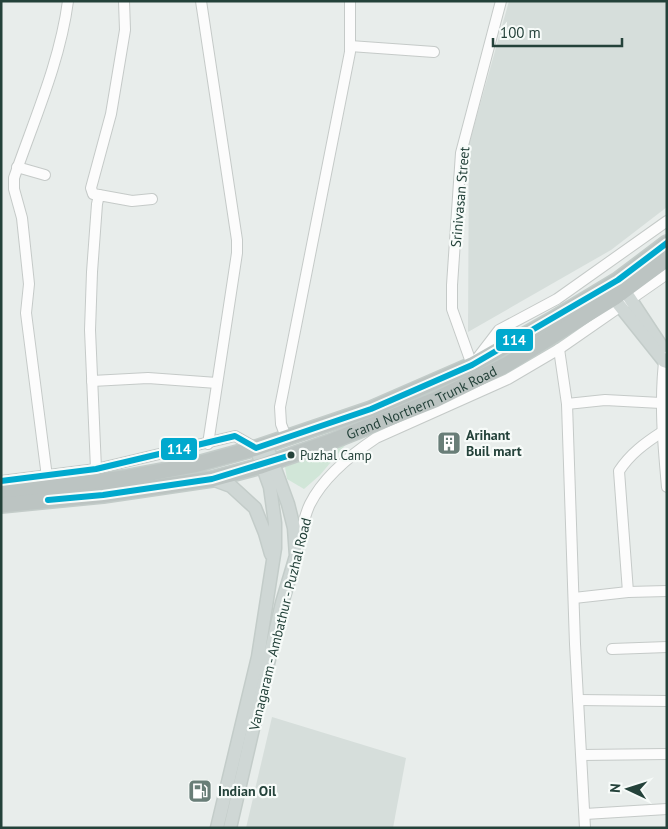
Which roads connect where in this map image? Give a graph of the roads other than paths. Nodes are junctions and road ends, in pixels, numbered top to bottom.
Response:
1 (68, 1) edge
2 (124, 1) edge
3 (201, 1) edge
4 (350, 1) edge
5 (501, 1) edge
6 (350, 46) junction
7 (434, 52) dead end
8 (17, 168) junction
9 (45, 175) dead end
10 (100, 195) junction
11 (152, 200) dead end
12 (667, 221) edge
13 (667, 243) edge
14 (667, 259) edge
15 (667, 274) edge
16 (619, 294) junction
17 (559, 349) junction
18 (666, 357) edge
19 (472, 364) junction
20 (92, 381) junction
21 (217, 383) junction
22 (661, 403) junction
23 (567, 404) junction
24 (662, 432) junction
25 (286, 437) junction
26 (208, 444) junction
27 (261, 446) junction
28 (267, 464) junction
29 (96, 470) junction
30 (47, 476) junction
31 (212, 479) junction
32 (1, 481) edge
33 (667, 487) edge
34 (1, 493) edge
35 (1, 505) edge
36 (296, 556) junction
37 (272, 566) junction
38 (667, 591) edge
39 (628, 592) junction
40 (574, 598) junction
41 (667, 647) edge
42 (612, 648) dead end
43 (578, 700) junction
44 (667, 701) edge
45 (667, 754) edge
46 (582, 755) junction
47 (667, 809) edge
48 (585, 814) junction
49 (217, 828) edge
50 (230, 828) edge
51 (585, 828) edge

1 - 8 street
2 - 10 street
3 - 21 street
4 - 6 street
5 - 19 street, Srinivasan Street
6 - 7 street
6 - 25 street
8 - 9 street
8 - 30 street
10 - 11 street
10 - 20 street
12 - 19 street
13 - 16 highway, Grand Northern Trunk Road
14 - 16 highway, Grand Northern Trunk Road
15 - 16 street, Vanagaram - Ambathur - Puzhal Road
16 - 17 street, Vanagaram - Ambathur - Puzhal Road
16 - 18 main road
16 - 19 highway, Grand Northern Trunk Road
16 - 28 highway, Grand Northern Trunk Road
17 - 23 street
17 - 36 street, Vanagaram - Ambathur - Puzhal Road
18 - 22 street
19 - 25 highway, Grand Northern Trunk Road
20 - 21 street
20 - 29 street
21 - 26 street
22 - 23 street
22 - 24 street
23 - 40 street
24 - 33 street
24 - 39 street
25 - 27 highway, Grand Northern Trunk Road
26 - 27 street
26 - 29 street
27 - 28 main road
27 - 34 highway, Grand Northern Trunk Road
28 - 31 highway, Grand Northern Trunk Road
28 - 36 main road
28 - 37 main road
29 - 30 street
30 - 32 street
31 - 35 highway, Grand Northern Trunk Road
31 - 37 main road
36 - 50 main road, Vanagaram - Ambathur - Puzhal Road
37 - 49 main road
38 - 39 street
39 - 40 street
40 - 43 street
41 - 42 street
43 - 44 street
43 - 46 street
45 - 46 street
46 - 48 street
47 - 48 street
48 - 51 street

